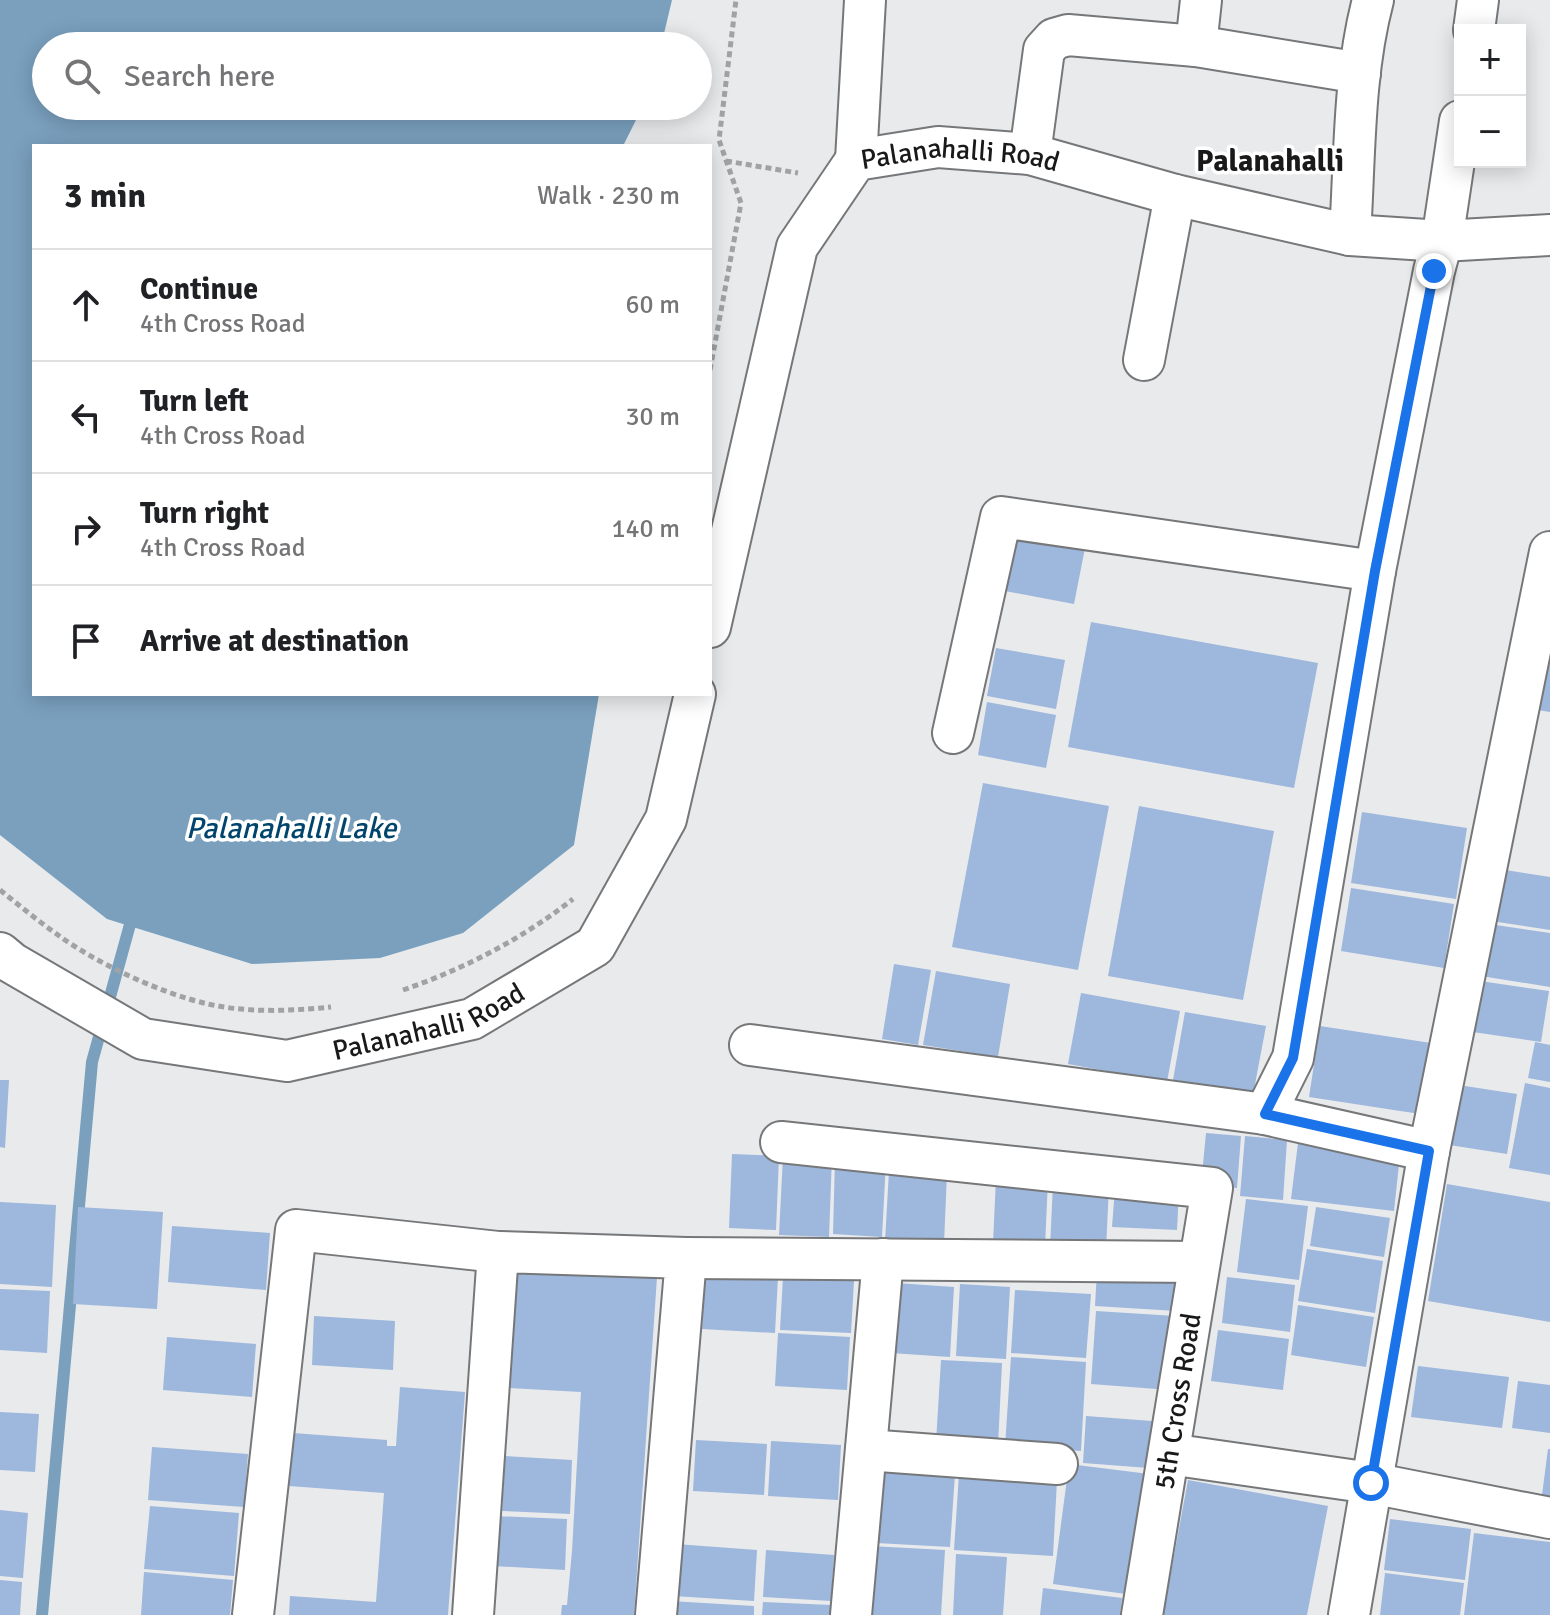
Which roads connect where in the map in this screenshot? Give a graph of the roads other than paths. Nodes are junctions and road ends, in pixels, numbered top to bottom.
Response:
1 (865, 0) edge
2 (1201, 0) edge
3 (1373, 0) edge
4 (1478, 0) edge
5 (1475, 24) edge
6 (1196, 46) junction
7 (1360, 73) junction
8 (1030, 154) junction
9 (1454, 161) edge
10 (849, 171) junction
11 (1175, 195) junction
12 (1350, 235) junction
13 (1550, 235) edge
14 (1442, 241) junction
15 (1144, 360) dead end
16 (1550, 552) edge
17 (1375, 571) junction
18 (712, 618) edge
19 (695, 696) edge
20 (953, 733) dead end
21 (0, 953) edge
22 (750, 1045) dead end
23 (1265, 1114) junction
24 (781, 1142) dead end
25 (1429, 1151) junction
26 (498, 1252) junction
27 (686, 1258) junction
28 (883, 1259) junction
29 (1199, 1262) junction
30 (866, 1450) junction
31 (1169, 1454) junction
32 (1057, 1464) dead end
33 (1371, 1483) junction
34 (1550, 1518) edge
35 (253, 1615) edge
36 (473, 1615) edge
37 (656, 1615) edge
38 (851, 1615) edge
39 (1142, 1615) edge
40 (1349, 1615) edge

1 - 10 street
2 - 6 street
3 - 7 street
4 - 5 street
6 - 7 street
6 - 8 street
7 - 12 street
8 - 10 street, Palanahalli Road
8 - 11 street, Palanahalli Road
9 - 14 street
10 - 18 street, Palanahalli Road
11 - 12 street, Palanahalli Road
11 - 15 street
12 - 14 street, Palanahalli Road
13 - 14 street, Palanahalli Road
14 - 17 street
16 - 25 street
17 - 20 street
17 - 23 street
19 - 21 street, Palanahalli Road
22 - 23 street
23 - 25 street
24 - 29 street, 5th Cross Road
25 - 33 street
26 - 27 street
26 - 35 street
26 - 36 street
27 - 28 street
27 - 37 street
28 - 29 street
28 - 30 street
29 - 31 street, 5th Cross Road
30 - 32 street
30 - 38 street
31 - 33 street
31 - 39 street, 5th Cross Road
33 - 34 street
33 - 40 street

